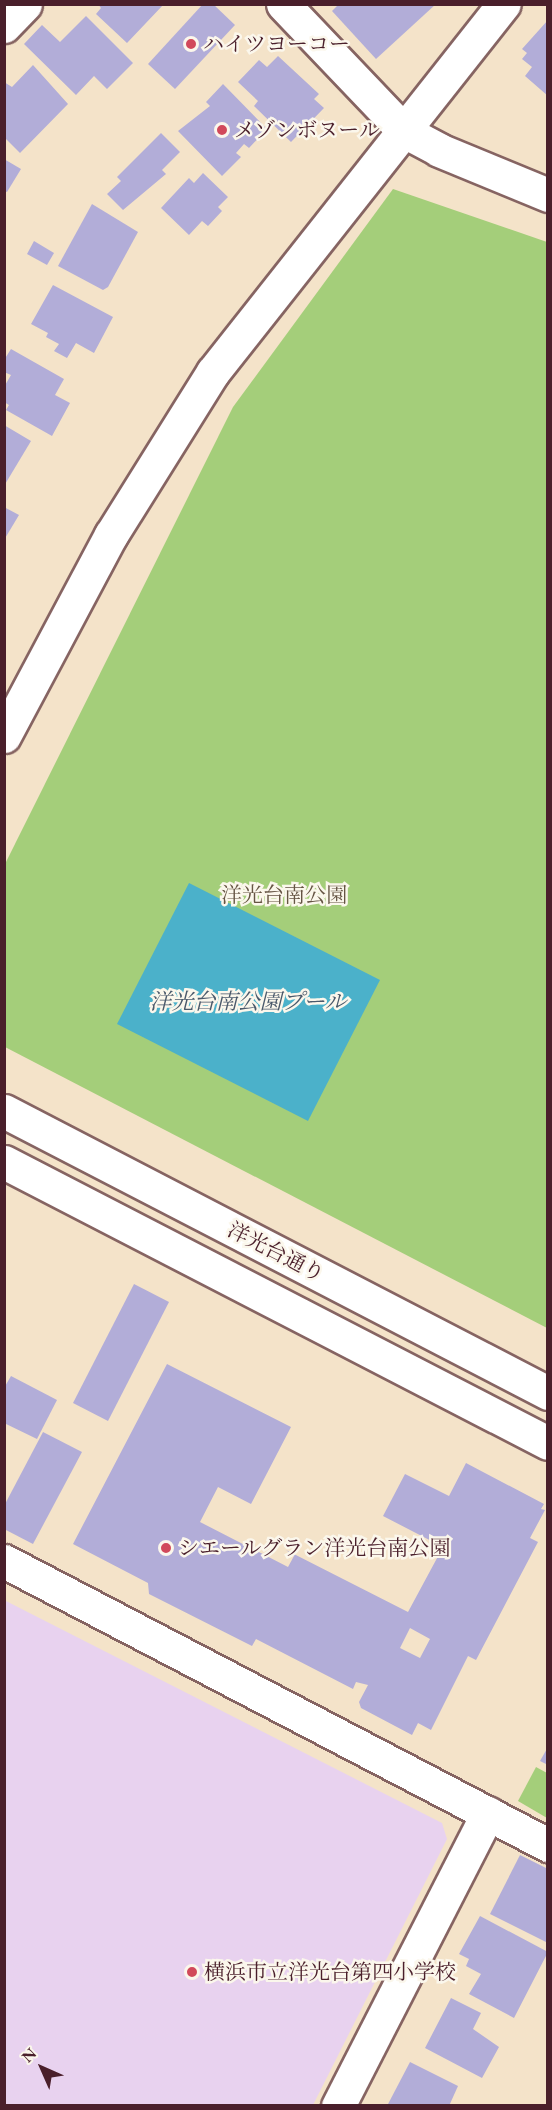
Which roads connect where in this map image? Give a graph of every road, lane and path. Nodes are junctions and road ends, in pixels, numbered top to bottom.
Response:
1 (25, 4) edge
2 (283, 4) edge
3 (504, 4) edge
4 (4, 26) edge
5 (404, 130) junction
6 (548, 195) edge
7 (7, 725) edge
8 (4, 1111) edge
9 (4, 1162) edge
10 (548, 1393) edge
11 (548, 1443) edge
12 (4, 1561) edge
13 (488, 1814) junction
14 (548, 1845) edge
15 (338, 2106) edge

1 - 4 street
2 - 5 street
3 - 5 street
5 - 6 street
5 - 7 street
8 - 10 street, 洋光台通り
9 - 11 street
12 - 13 street
13 - 14 street
13 - 15 street

